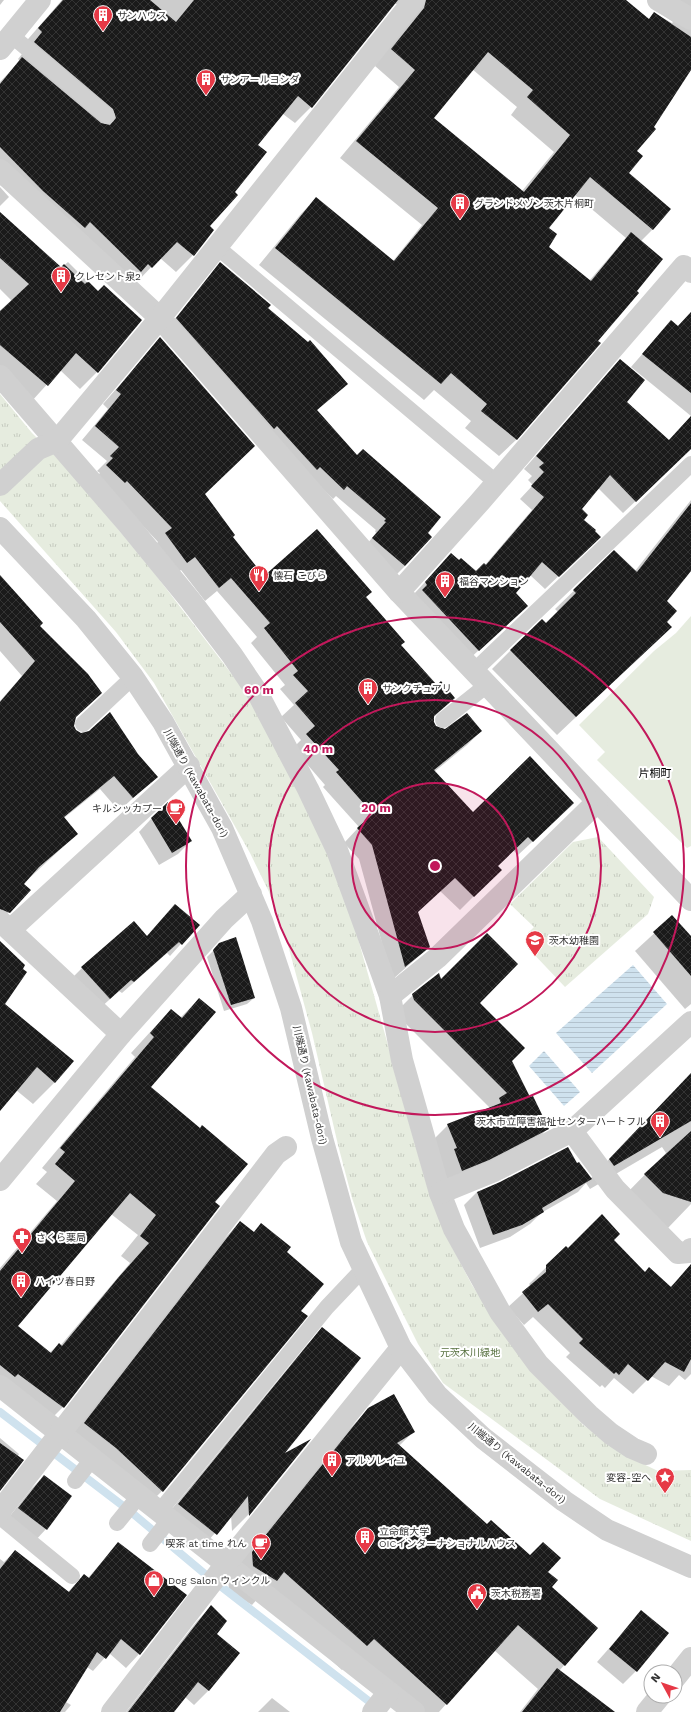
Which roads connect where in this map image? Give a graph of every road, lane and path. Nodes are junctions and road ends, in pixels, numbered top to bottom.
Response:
1 (40, 0) edge
2 (414, 0) edge
3 (658, 0) edge
4 (691, 19) edge
5 (6, 42) edge
6 (108, 116) dead end
7 (0, 170) edge
8 (217, 247) junction
9 (691, 272) edge
10 (160, 318) junction
11 (0, 376) edge
12 (57, 441) junction
13 (691, 464) edge
14 (497, 482) junction
15 (0, 485) edge
16 (0, 528) edge
17 (398, 592) junction
18 (133, 677) junction
19 (480, 678) junction
20 (443, 720) dead end
21 (83, 724) dead end
22 (188, 766) junction
23 (597, 802) junction
24 (251, 894) junction
25 (691, 900) edge
26 (5, 925) edge
27 (390, 996) junction
28 (691, 1022) edge
29 (121, 1034) junction
30 (572, 1130) junction
31 (286, 1146) dead end
32 (0, 1180) edge
33 (440, 1193) junction
34 (690, 1256) edge
35 (363, 1268) junction
36 (401, 1348) junction
37 (0, 1386) edge
38 (53, 1445) junction
39 (646, 1454) dead end
40 (92, 1459) junction
41 (75, 1481) dead end
42 (139, 1496) junction
43 (0, 1511) edge
44 (164, 1516) junction
45 (0, 1517) edge
46 (118, 1523) dead end
47 (150, 1544) dead end
48 (691, 1567) edge
49 (218, 1575) junction
50 (72, 1576) dead end
51 (691, 1658) edge
52 (683, 1668) edge
53 (381, 1702) edge
54 (654, 1704) edge
55 (112, 1712) edge
56 (414, 1712) edge
57 (647, 1712) edge

1 - 5 street
2 - 8 street
3 - 4 street
5 - 6 lane
7 - 10 street
8 - 10 street
8 - 14 lane
9 - 14 street
10 - 12 street
10 - 17 street
11 - 12 street
12 - 15 street
12 - 27 street
13 - 19 lane
14 - 17 street
16 - 18 street, 川端通り (Kawabata-dori)
17 - 19 street
18 - 21 lane
18 - 22 street, 川端通り (Kawabata-dori)
19 - 20 lane
19 - 23 street
22 - 24 street, 川端通り (Kawabata-dori)
22 - 26 street
23 - 25 street
23 - 27 street
24 - 29 street
24 - 35 street, 川端通り (Kawabata-dori)
26 - 29 street
27 - 33 street
28 - 30 street
29 - 32 street
30 - 33 street
30 - 34 street
31 - 38 street
33 - 39 street
35 - 36 street, 川端通り (Kawabata-dori)
35 - 44 lane
36 - 48 street, 川端通り (Kawabata-dori)
36 - 49 street
37 - 38 street
38 - 40 street
38 - 43 street
40 - 41 lane
40 - 42 street
42 - 44 street
42 - 46 lane
44 - 47 lane
44 - 49 street
45 - 50 lane
49 - 53 street
49 - 55 street
51 - 52 street
53 - 56 street
54 - 57 street

